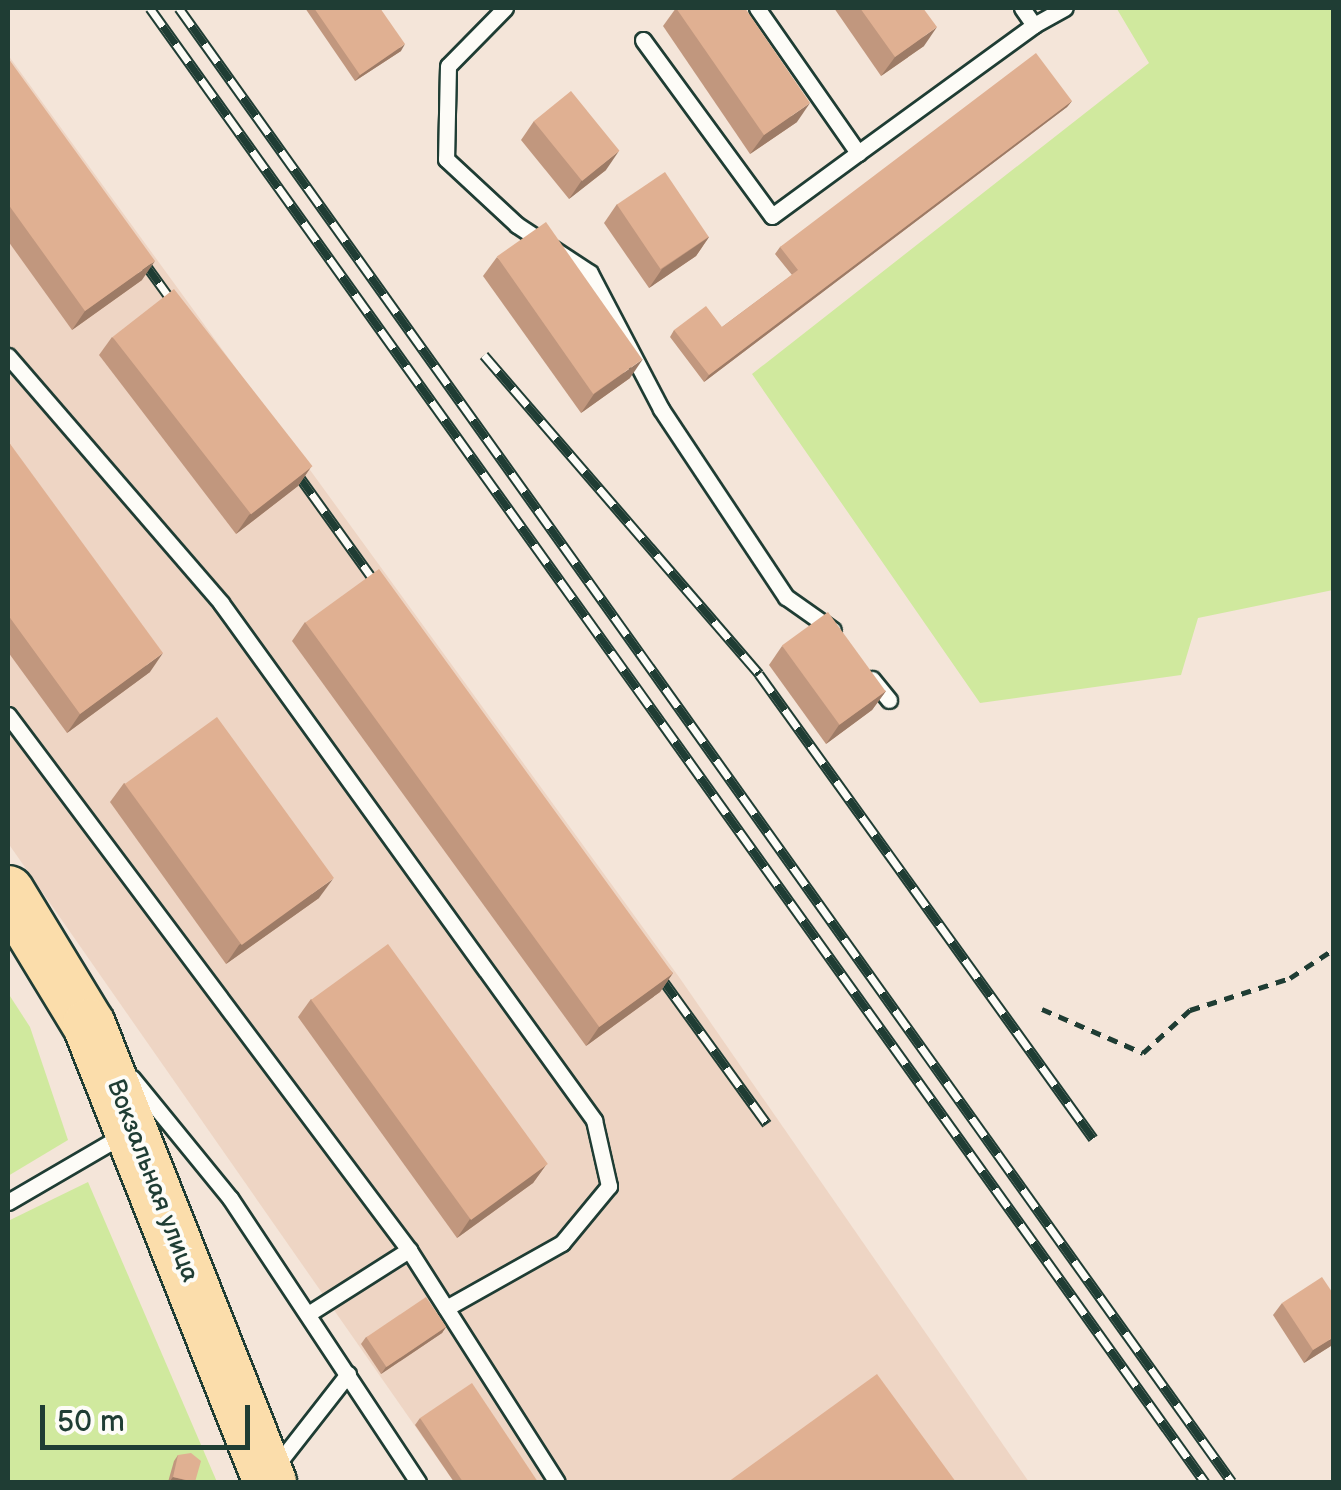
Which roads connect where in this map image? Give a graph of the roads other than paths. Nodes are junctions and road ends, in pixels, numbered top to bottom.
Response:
1 (505, 8) edge
2 (757, 8) edge
3 (1022, 8) edge
4 (1066, 8) edge
5 (1034, 25) junction
6 (643, 40) dead end
7 (858, 153) junction
8 (8, 356) edge
9 (846, 646) edge
10 (857, 660) edge
11 (888, 700) edge
12 (8, 714) edge
13 (8, 892) edge
14 (89, 1025) junction
15 (135, 1128) junction
16 (8, 1202) edge
17 (409, 1250) junction
18 (446, 1308) junction
19 (308, 1314) junction
20 (348, 1374) junction
21 (269, 1480) edge
22 (418, 1482) edge
23 (557, 1482) edge

1 - 9 lane
2 - 7 lane
3 - 5 lane
4 - 5 lane
5 - 7 lane
6 - 7 lane
8 - 18 lane
10 - 11 lane
12 - 17 lane
13 - 14 main road, Вокзальная улица
14 - 15 main road, Вокзальная улица
14 - 19 lane
15 - 16 lane
15 - 21 main road, Вокзальная улица
17 - 18 lane
17 - 19 lane
18 - 23 lane
19 - 20 lane
20 - 21 lane
20 - 22 lane

